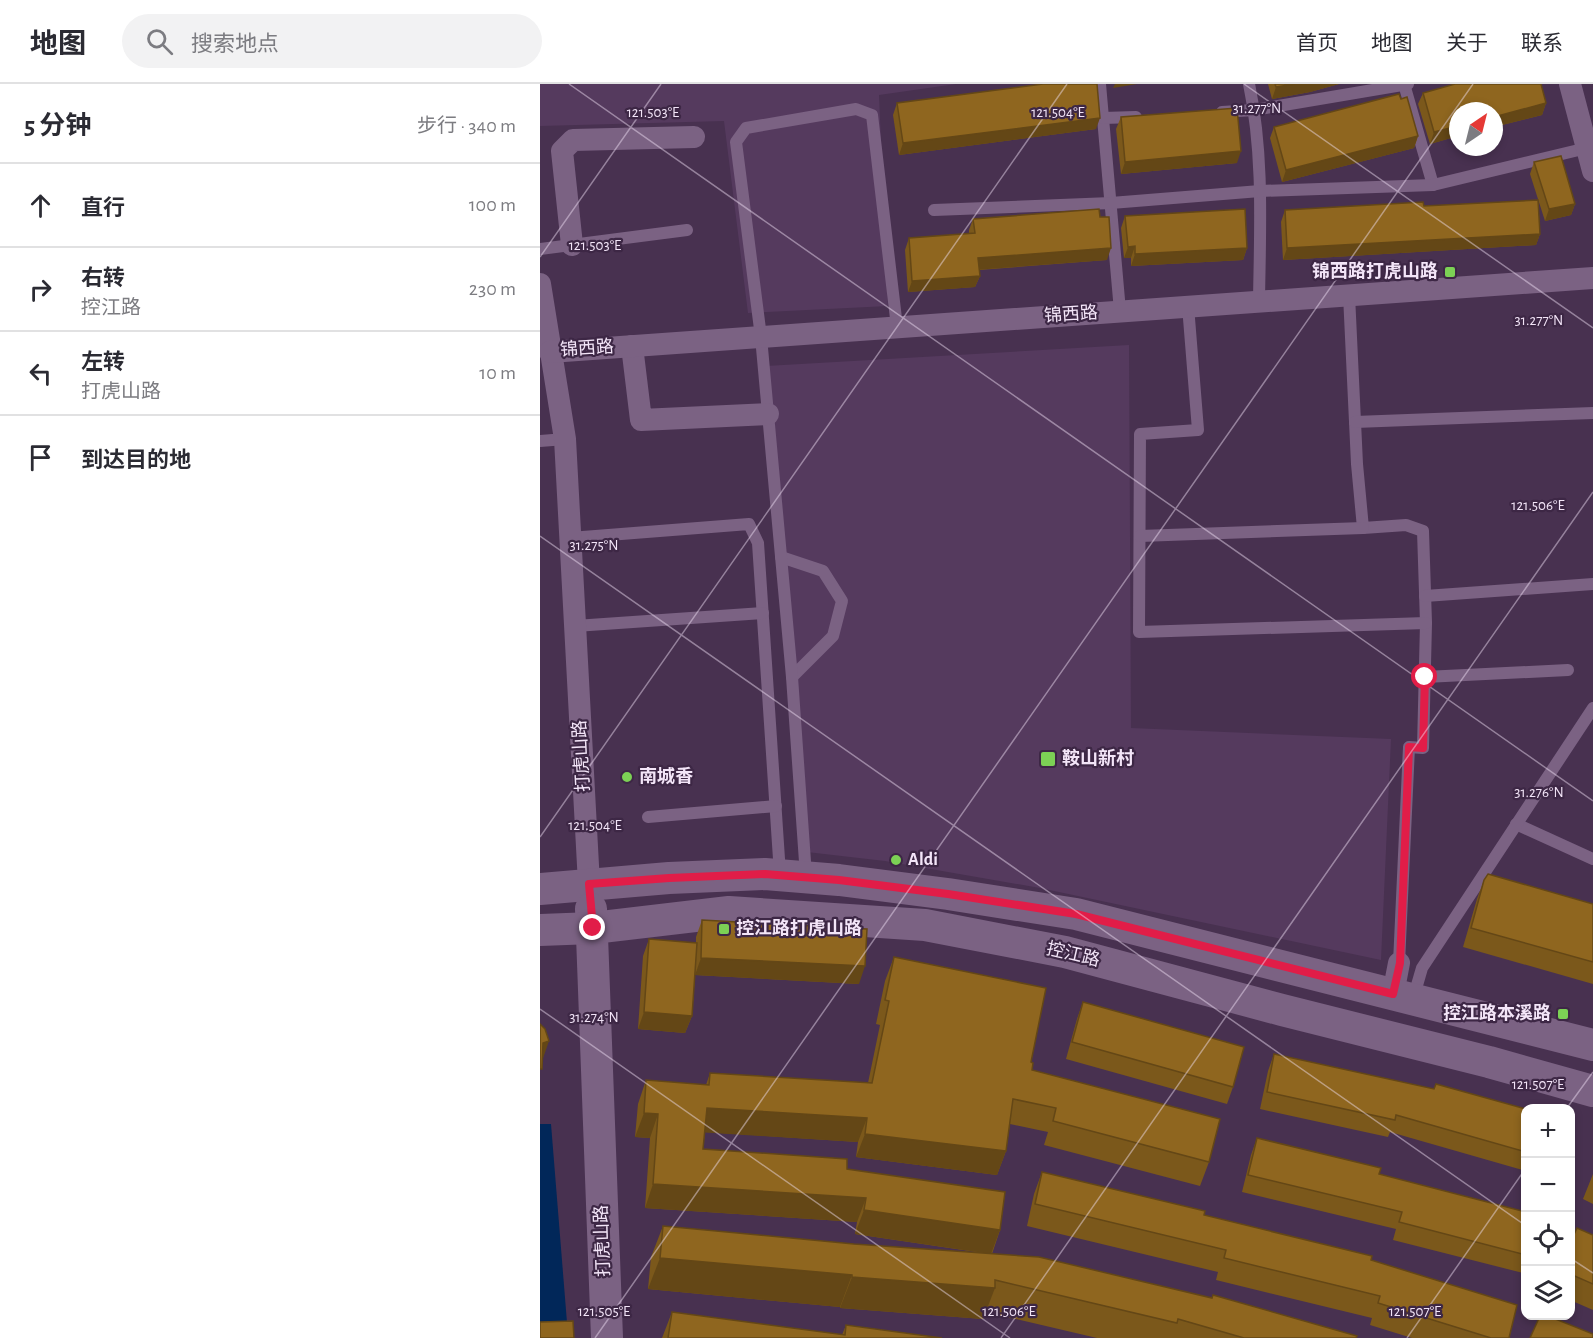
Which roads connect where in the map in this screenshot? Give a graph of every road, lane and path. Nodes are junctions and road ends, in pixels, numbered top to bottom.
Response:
1 (1100, 84) edge
2 (1249, 84) edge
3 (1405, 84) edge
4 (1570, 84) edge
5 (1254, 110) junction
6 (1208, 112) edge
7 (1149, 116) edge
8 (1103, 118) junction
9 (694, 137) dead end
10 (1587, 148) junction
11 (1593, 171) edge
12 (1433, 185) junction
13 (1260, 191) junction
14 (1111, 203) junction
15 (934, 210) dead end
16 (687, 230) dead end
17 (572, 245) junction
18 (540, 249) edge
19 (1593, 278) edge
20 (540, 284) edge
21 (1349, 295) junction
22 (1259, 301) junction
23 (1188, 306) junction
24 (1120, 311) junction
25 (897, 327) junction
26 (761, 337) junction
27 (632, 346) junction
28 (550, 352) junction
29 (1593, 413) edge
30 (768, 414) junction
31 (1355, 422) junction
32 (565, 439) junction
33 (540, 441) edge
34 (1363, 528) junction
35 (1140, 536) junction
36 (570, 538) junction
37 (781, 557) junction
38 (1593, 584) edge
39 (1425, 596) junction
40 (763, 613) junction
41 (1426, 623) junction
42 (575, 626) junction
43 (1568, 669) dead end
44 (792, 677) junction
45 (1425, 677) junction
46 (1593, 708) edge
47 (776, 806) junction
48 (648, 818) dead end
49 (1516, 824) junction
50 (1593, 859) edge
51 (793, 876) junction
52 (589, 884) junction
53 (540, 889) edge
54 (593, 928) junction
55 (540, 930) edge
56 (1400, 963) joint
57 (1403, 997) junction
58 (1593, 1045) edge
59 (1593, 1091) edge
60 (607, 1338) edge

1 - 8 lane
2 - 5 lane
3 - 5 lane
3 - 12 lane
4 - 10 street
5 - 6 lane
5 - 13 lane
7 - 8 lane
8 - 14 lane
9 - 17 street
10 - 11 street
10 - 12 lane
12 - 13 lane
13 - 14 lane
13 - 22 lane
14 - 15 lane
14 - 24 lane
16 - 17 lane
17 - 18 lane
19 - 21 street, 锦西路
20 - 28 street, 打虎山路
21 - 22 street, 锦西路
21 - 31 lane
22 - 23 street, 锦西路
23 - 24 street, 锦西路
23 - 35 lane
24 - 25 street, 锦西路
25 - 26 street, 锦西路
25 - 26 lane
26 - 27 street, 锦西路
26 - 30 lane
27 - 28 street, 锦西路
27 - 30 street
28 - 32 street, 打虎山路
29 - 31 lane
30 - 37 lane
31 - 34 lane
32 - 33 lane
32 - 36 street, 打虎山路
34 - 35 lane
34 - 39 lane
35 - 41 lane
36 - 40 lane
36 - 42 street, 打虎山路
37 - 44 lane
37 - 44 lane
38 - 39 lane
39 - 41 lane
40 - 42 lane
40 - 47 lane
41 - 45 lane
42 - 52 street, 打虎山路
43 - 45 lane
44 - 51 lane
45 - 56 lane
46 - 49 lane
47 - 48 lane
47 - 51 lane
49 - 50 lane
49 - 57 lane
51 - 52 main road
51 - 57 main road
52 - 53 main road
52 - 54 main road, 打虎山路
54 - 55 main road, 控江路
54 - 59 main road, 控江路
54 - 60 main road, 打虎山路
56 - 57 street
57 - 58 main road

